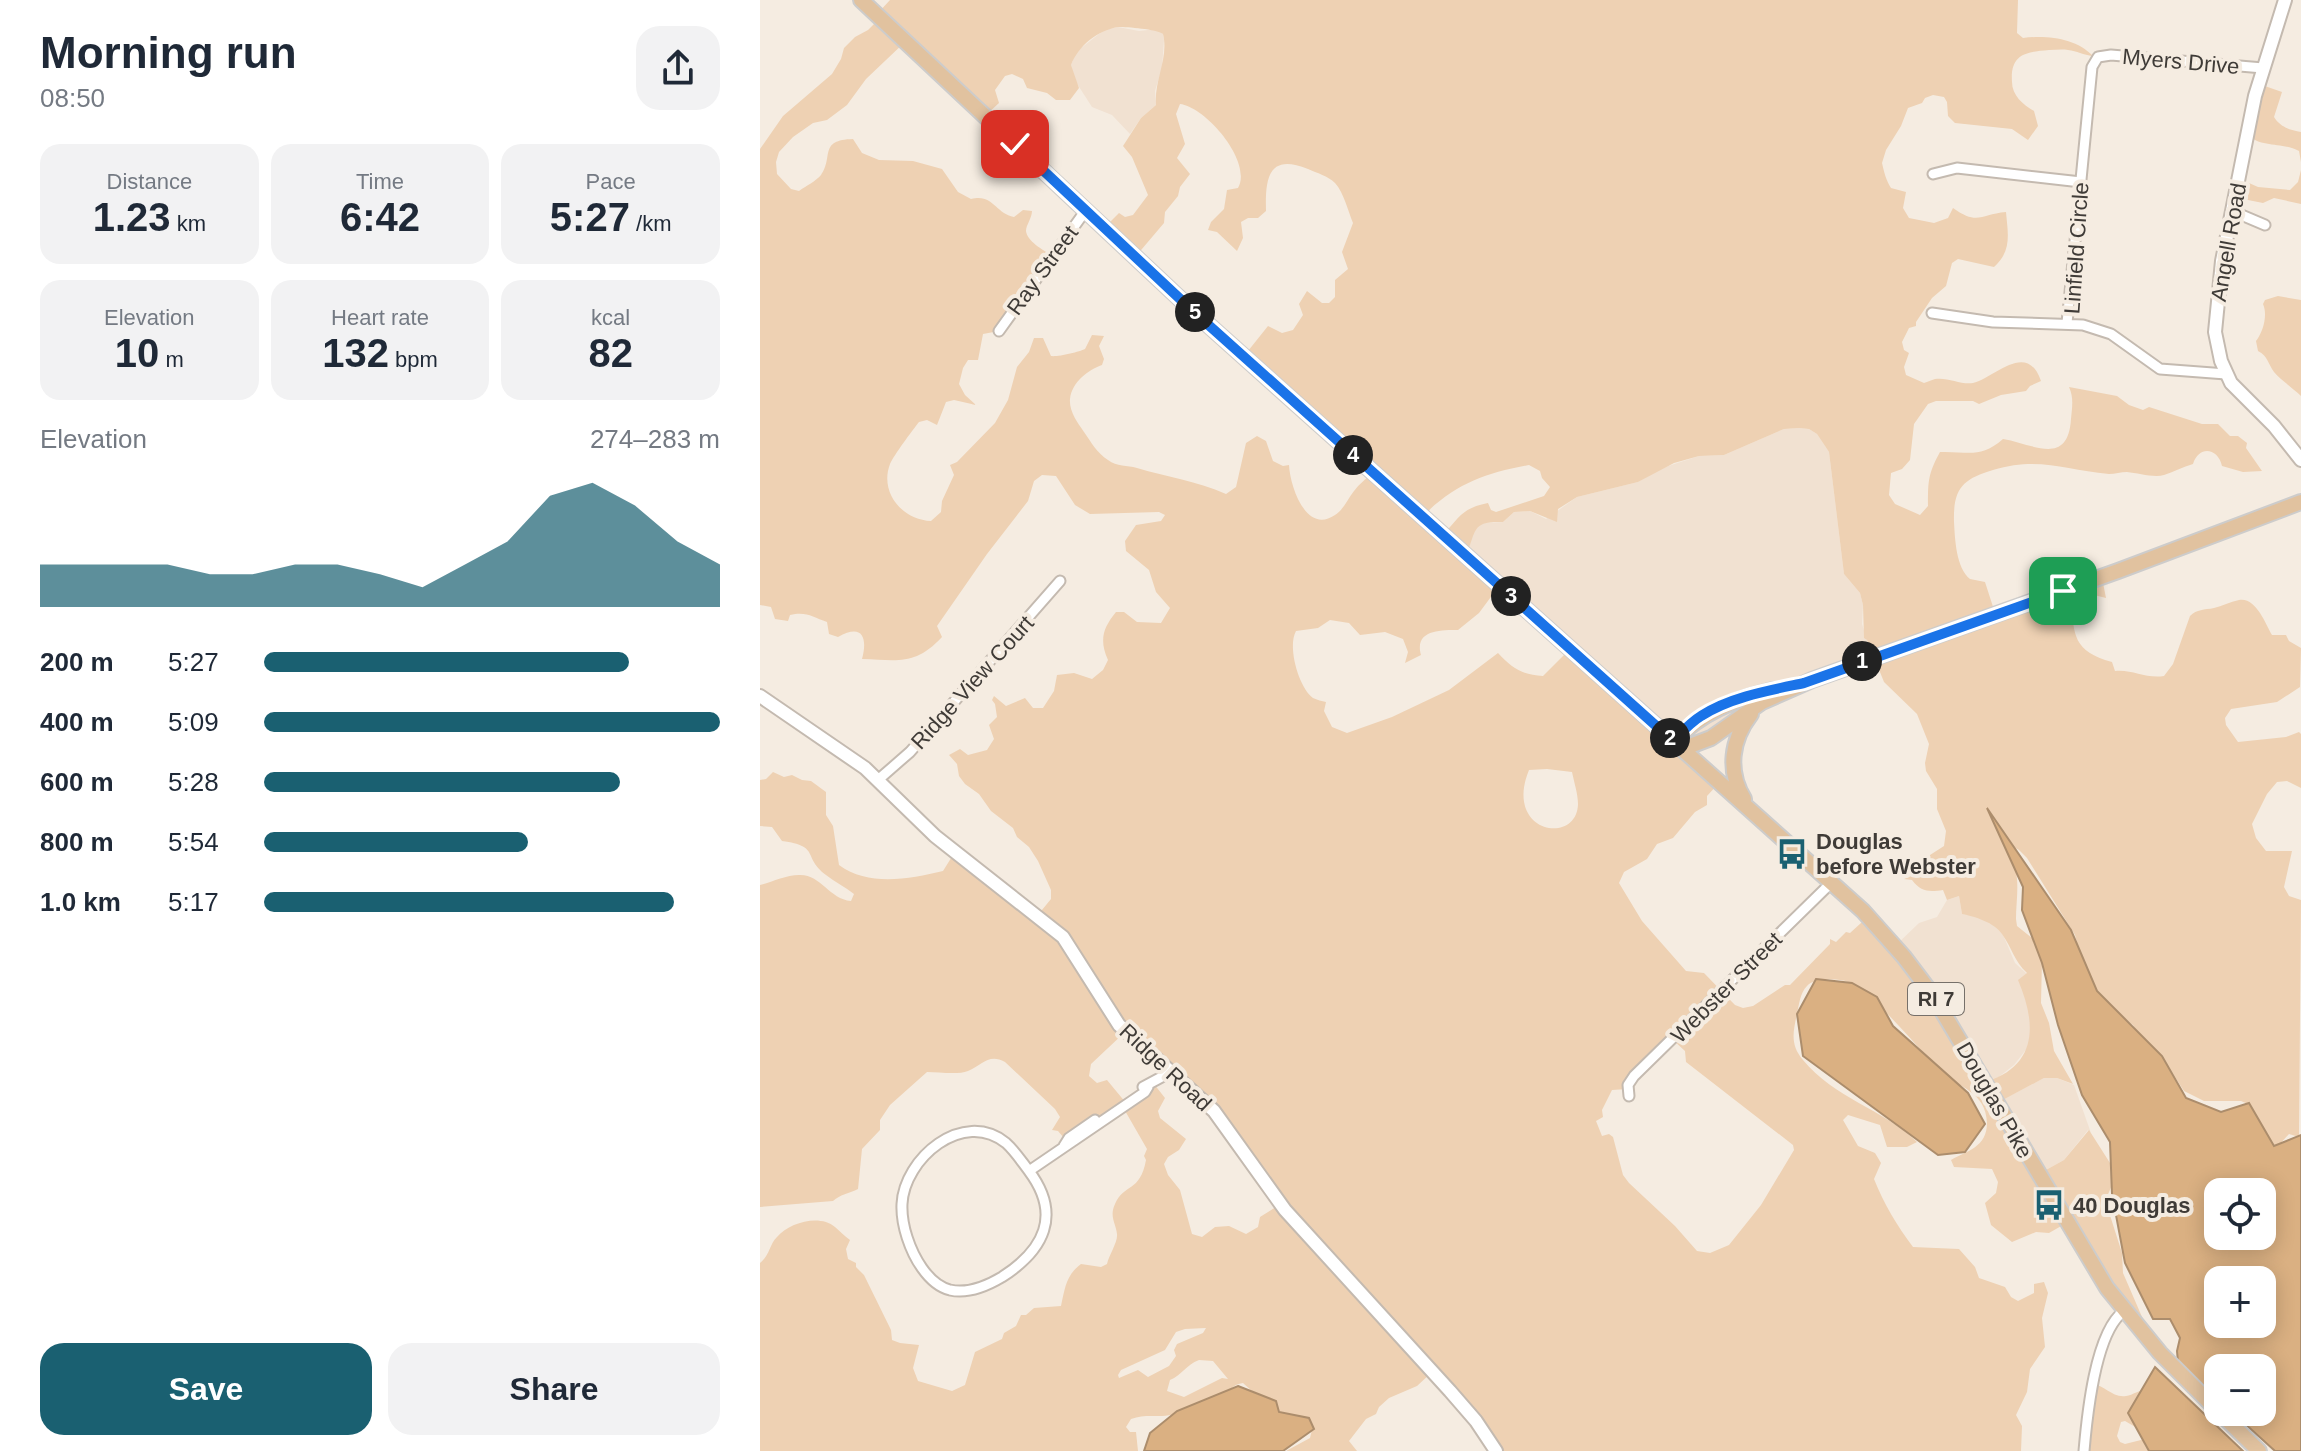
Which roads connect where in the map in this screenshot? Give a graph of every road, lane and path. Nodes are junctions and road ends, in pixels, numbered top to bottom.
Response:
1 (861, 0) edge
2 (2285, 0) edge
3 (2100, 56) joint
4 (2263, 68) junction
5 (1933, 174) dead end
6 (2081, 182) junction
7 (1086, 210) junction
8 (2232, 211) junction
9 (2265, 225) dead end
10 (1932, 313) dead end
11 (2067, 323) junction
12 (999, 331) dead end
13 (2226, 374) junction
14 (2301, 460) edge
15 (2301, 502) edge
16 (1060, 581) dead end
17 (1804, 683) junction
18 (760, 696) edge
19 (1762, 702) junction
20 (1677, 745) junction
21 (879, 779) junction
22 (1757, 815) junction
23 (1832, 882) junction
24 (1171, 1072) junction
25 (1629, 1096) dead end
26 (1029, 1171) junction
27 (2124, 1311) junction
28 (2204, 1398) edge
29 (2233, 1426) edge
30 (1496, 1451) edge
31 (2084, 1451) edge
32 (2259, 1451) edge

1 - 7 main road, Douglas Pike / RI 7
2 - 4 street, Angell Road
3 - 4 street, Myers Drive
3 - 6 street, Linfield Circle
4 - 8 street, Angell Road
5 - 6 street
6 - 11 street, Linfield Circle
7 - 12 street, Ray Street
7 - 20 main road, Douglas Pike / RI 7
8 - 9 street
8 - 13 street, Angell Road
10 - 11 street
11 - 13 street, Linfield Circle
13 - 14 street, Angell Road
15 - 17 main road
16 - 21 street, Ridge View Court
17 - 19 main road
17 - 20 main road
18 - 21 street, Ridge Road
19 - 20 main road
19 - 22 main road
20 - 22 main road, Douglas Pike / RI 7
21 - 24 street, Ridge Road
22 - 23 main road, Douglas Pike / RI 7
23 - 25 street, Webster Street
23 - 27 main road, Douglas Pike / RI 7
24 - 26 street
24 - 30 street, Ridge Road
26 - 26 street
27 - 28 main road, Douglas Pike / RI 7
27 - 31 street
29 - 32 main road, Douglas Pike / RI 7

